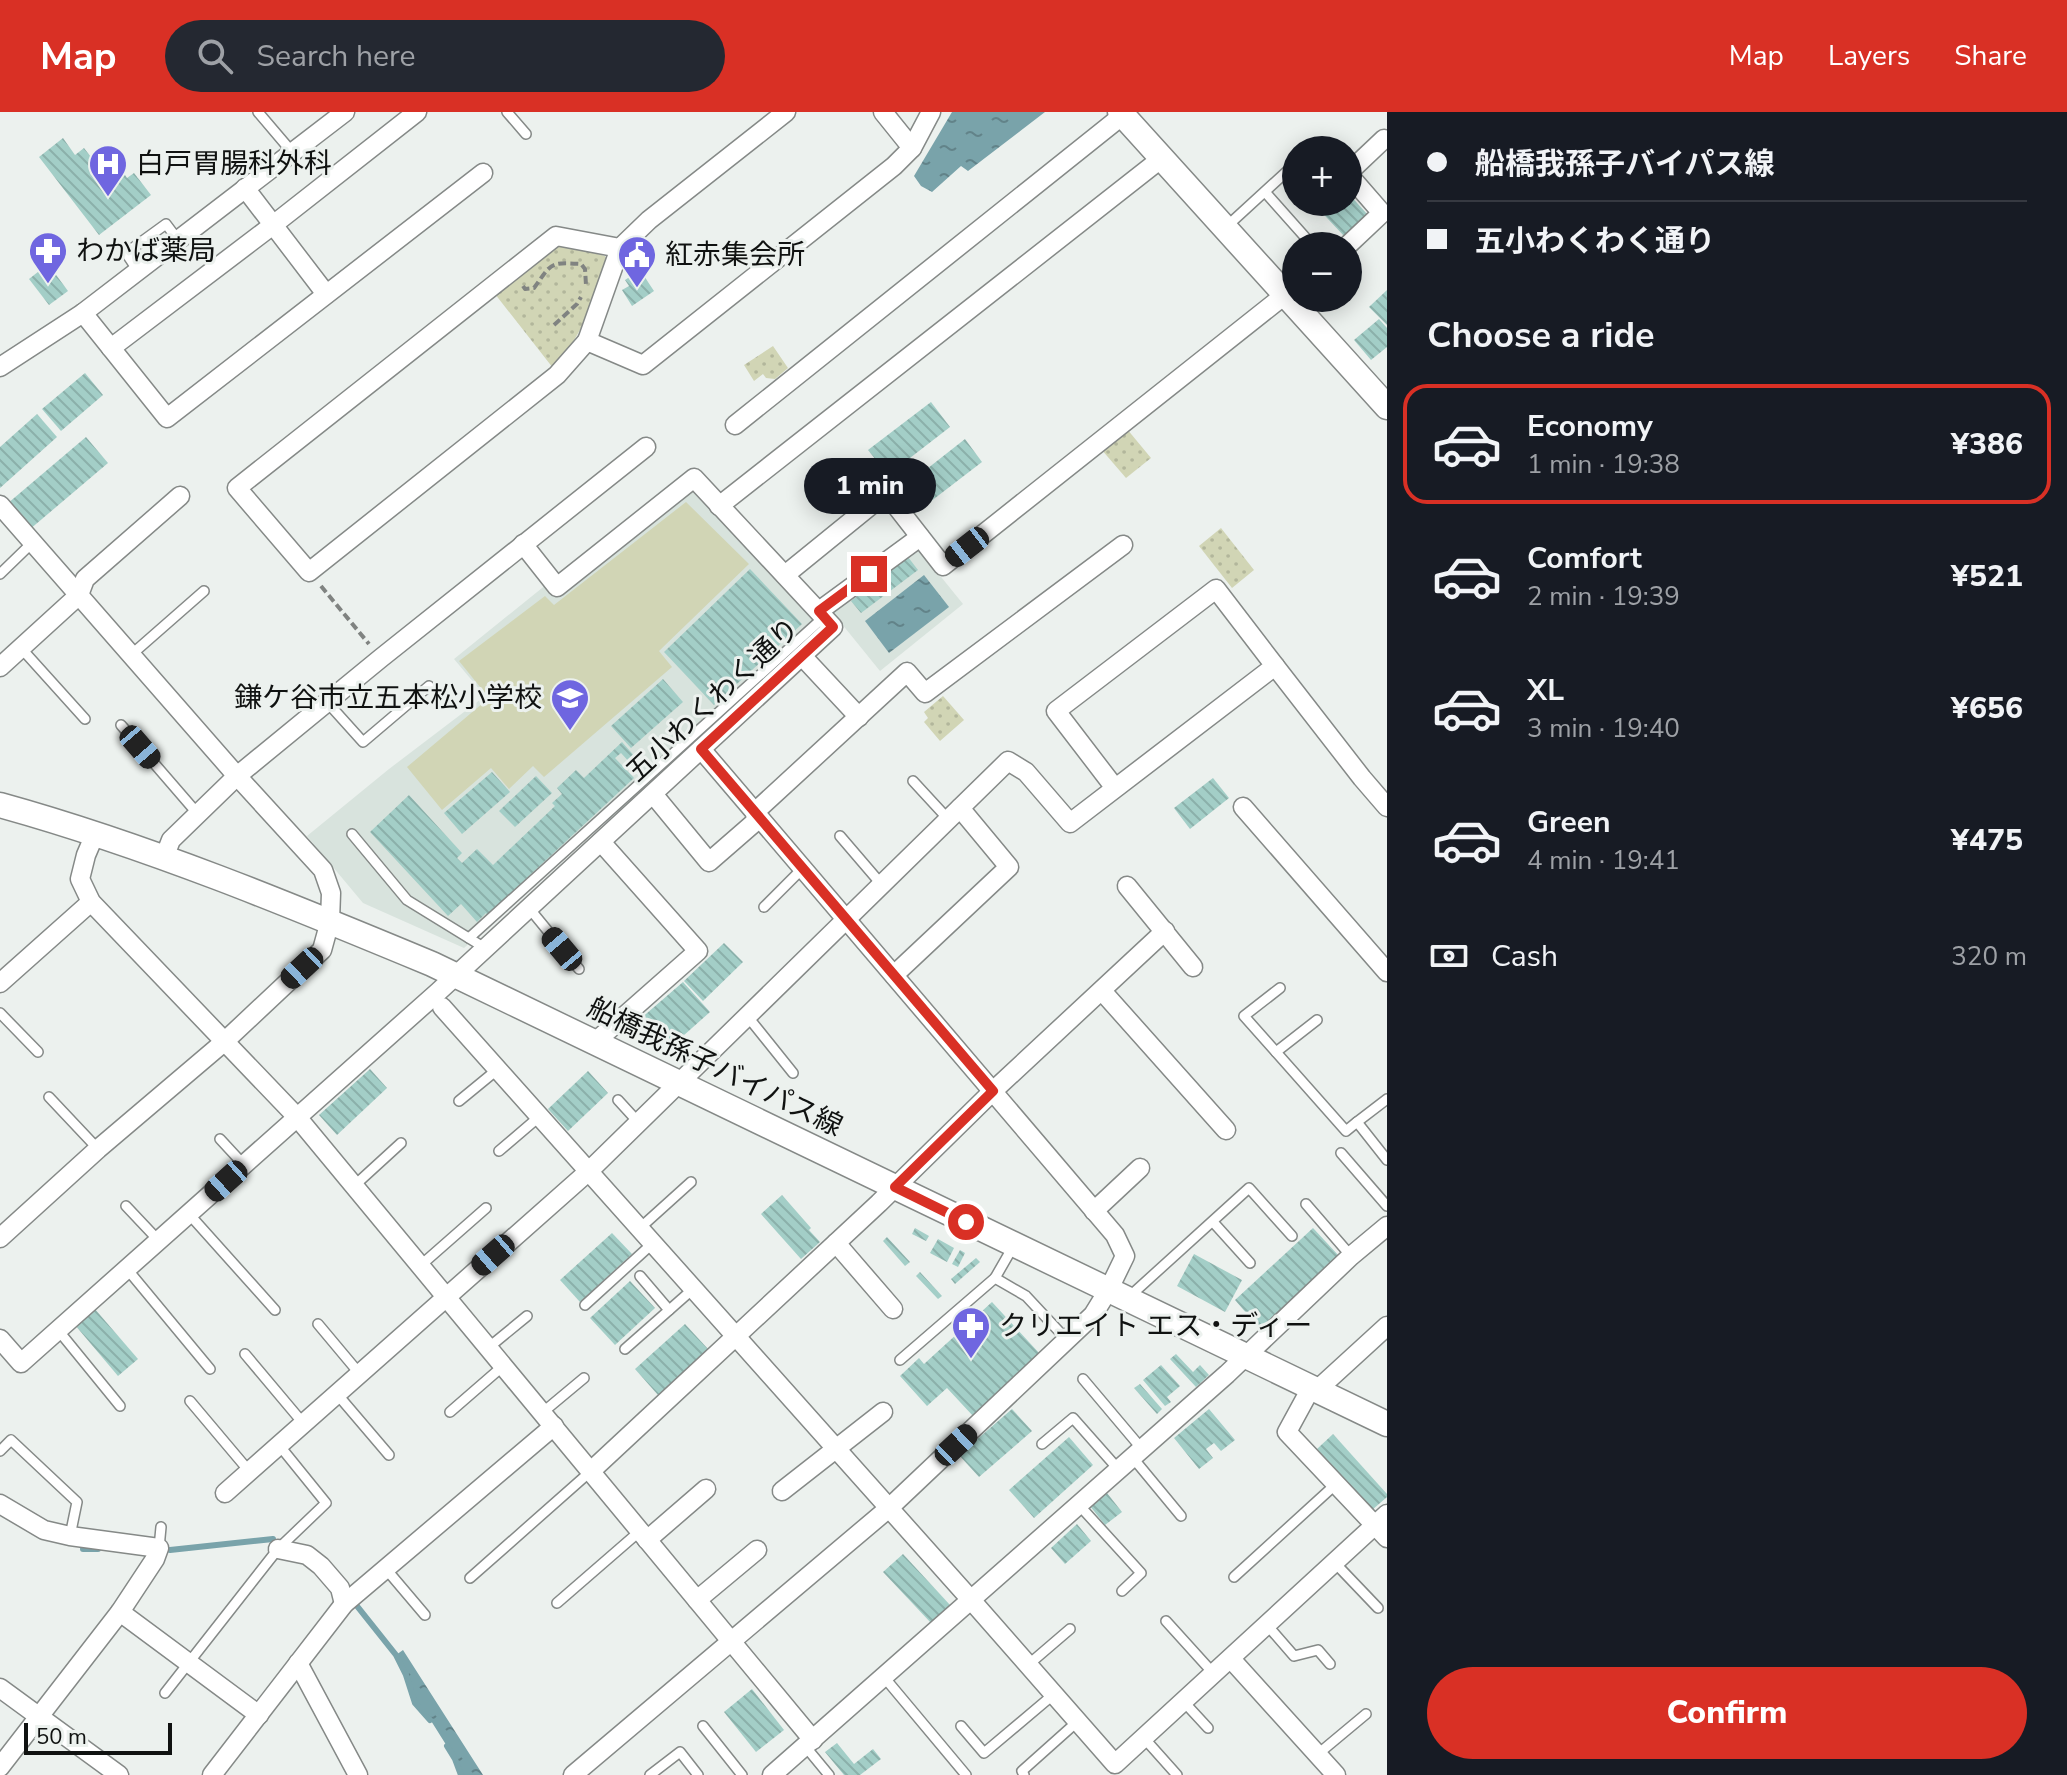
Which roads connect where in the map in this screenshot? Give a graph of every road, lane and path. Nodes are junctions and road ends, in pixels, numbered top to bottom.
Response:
1 (258, 112) edge
2 (345, 112) edge
3 (417, 112) edge
4 (507, 112) edge
5 (786, 112) edge
6 (883, 112) edge
7 (931, 112) edge
8 (1121, 114) edge
9 (526, 134) dead end
10 (1384, 139) dead end
11 (912, 148) junction
12 (292, 152) junction
13 (1162, 158) junction
14 (1362, 160) edge
15 (483, 173) dead end
16 (1282, 176) edge
17 (245, 188) junction
18 (1362, 190) edge
19 (1265, 192) junction
20 (273, 225) junction
21 (1225, 228) junction
22 (1301, 232) edge
23 (1362, 232) edge
24 (620, 248) junction
25 (511, 271) junction
26 (1282, 286) edge
27 (326, 294) junction
28 (1282, 302) edge
29 (1306, 312) edge
30 (83, 313) junction
31 (554, 325) dead end
32 (587, 341) junction
33 (111, 348) junction
34 (0, 367) edge
35 (1387, 407) edge
36 (735, 425) dead end
37 (646, 447) dead end
38 (180, 496) dead end
39 (0, 505) edge
40 (719, 506) junction
41 (920, 537) junction
42 (33, 542) junction
43 (523, 544) junction
44 (1123, 545) dead end
45 (309, 572) junction
46 (0, 574) edge
47 (785, 575) junction
48 (204, 591) dead end
49 (79, 595) junction
50 (821, 614) junction
51 (21, 648) junction
52 (131, 655) junction
53 (802, 656) junction
54 (381, 658) junction
55 (1275, 666) junction
56 (0, 667) edge
57 (429, 686) dead end
58 (327, 702) junction
59 (859, 717) junction
60 (85, 719) dead end
61 (121, 725) dead end
62 (701, 749) junction
63 (237, 776) junction
64 (913, 781) dead end
65 (1115, 788) junction
66 (653, 794) junction
67 (0, 805) edge
68 (1243, 807) dead end
69 (1387, 807) edge
70 (756, 811) junction
71 (197, 813) junction
72 (954, 814) junction
73 (95, 834) junction
74 (352, 834) dead end
75 (840, 836) dead end
76 (601, 842) junction
77 (164, 858) junction
78 (803, 868) junction
79 (882, 885) junction
80 (1127, 886) dead end
81 (91, 902) junction
82 (764, 907) dead end
83 (529, 908) junction
84 (847, 920) junction
85 (330, 921) junction
86 (1165, 931) junction
87 (477, 943) junction
88 (1193, 967) dead end
89 (579, 969) dead end
90 (1387, 972) edge
91 (894, 975) junction
92 (455, 976) junction
93 (0, 983) edge
94 (1280, 988) dead end
95 (1102, 991) junction
96 (442, 1007) dead end
97 (0, 1013) edge
98 (748, 1017) junction
99 (1317, 1020) dead end
100 (224, 1042) junction
101 (595, 1042) junction
102 (38, 1052) dead end
103 (1276, 1052) junction
104 (498, 1069) junction
105 (793, 1073) dead end
106 (680, 1083) junction
107 (993, 1091) junction
108 (49, 1097) dead end
109 (1387, 1099) edge
110 (618, 1100) dead end
111 (459, 1101) dead end
112 (540, 1116) junction
113 (297, 1117) junction
114 (1357, 1122) junction
115 (639, 1123) junction
116 (1226, 1130) dead end
117 (220, 1139) dead end
118 (401, 1143) dead end
119 (98, 1149) junction
120 (499, 1151) dead end
121 (1341, 1153) dead end
122 (1387, 1160) edge
123 (244, 1165) junction
124 (1140, 1168) dead end
125 (589, 1171) junction
126 (691, 1182) dead end
127 (354, 1186) junction
128 (895, 1187) junction
129 (1306, 1204) dead end
130 (126, 1206) dead end
131 (1387, 1206) edge
132 (486, 1208) dead end
133 (1094, 1211) junction
134 (189, 1214) junction
135 (1213, 1222) junction
136 (640, 1228) junction
137 (1292, 1236) dead end
138 (0, 1238) edge
139 (1383, 1238) edge
140 (159, 1241) junction
141 (653, 1243) junction
142 (836, 1243) junction
143 (1014, 1245) junction
144 (1351, 1256) junction
145 (1250, 1263) dead end
146 (420, 1266) junction
147 (127, 1269) junction
148 (640, 1276) dead end
149 (995, 1278) junction
150 (693, 1289) junction
151 (1118, 1294) junction
152 (445, 1297) junction
153 (585, 1305) dead end
154 (893, 1309) dead end
155 (275, 1310) dead end
156 (669, 1310) junction
157 (527, 1316) dead end
158 (318, 1324) dead end
159 (1387, 1326) edge
160 (58, 1330) junction
161 (736, 1336) junction
162 (1, 1340) edge
163 (1067, 1340) junction
164 (488, 1348) junction
165 (625, 1349) dead end
166 (245, 1354) dead end
167 (1247, 1356) junction
168 (900, 1360) dead end
169 (503, 1366) junction
170 (210, 1369) dead end
171 (359, 1373) junction
172 (584, 1378) dead end
173 (1083, 1379) dead end
174 (1314, 1389) junction
175 (336, 1393) junction
176 (190, 1401) dead end
177 (120, 1406) dead end
178 (450, 1412) dead end
179 (883, 1412) dead end
180 (548, 1420) junction
181 (303, 1423) junction
182 (1387, 1424) edge
183 (1042, 1444) dead end
184 (279, 1445) junction
185 (836, 1448) junction
186 (0, 1451) edge
187 (389, 1455) dead end
188 (1131, 1459) junction
189 (249, 1471) junction
190 (591, 1471) junction
191 (1336, 1484) junction
192 (706, 1489) dead end
193 (782, 1491) dead end
194 (225, 1493) dead end
195 (0, 1504) edge
196 (1079, 1505) junction
197 (889, 1508) junction
198 (1181, 1516) dead end
199 (1383, 1526) edge
200 (161, 1527) dead end
201 (644, 1535) junction
202 (70, 1536) junction
203 (159, 1548) junction
204 (278, 1549) junction
205 (757, 1550) dead end
206 (1335, 1563) junction
207 (385, 1569) junction
208 (1234, 1577) dead end
209 (470, 1578) dead end
210 (1122, 1591) dead end
211 (697, 1600) junction
212 (972, 1601) junction
213 (557, 1603) dead end
214 (344, 1604) junction
215 (1378, 1608) dead end
216 (120, 1612) junction
217 (425, 1615) dead end
218 (1166, 1621) dead end
219 (1267, 1625) junction
220 (1070, 1629) dead end
221 (730, 1641) junction
222 (1231, 1659) junction
223 (189, 1662) junction
224 (298, 1663) junction
225 (1330, 1664) dead end
226 (1028, 1665) junction
227 (1214, 1674) junction
228 (884, 1677) junction
229 (0, 1688) edge
230 (165, 1693) dead end
231 (1054, 1694) junction
232 (1184, 1702) junction
233 (1366, 1714) dead end
234 (38, 1715) junction
235 (259, 1715) junction
236 (1078, 1721) junction
237 (703, 1726) dead end
238 (961, 1726) dead end
239 (1208, 1728) dead end
240 (1144, 1738) junction
241 (809, 1743) junction
242 (1318, 1754) junction
243 (0, 1767) edge
244 (217, 1773) edge
245 (119, 1775) edge
246 (358, 1775) edge
247 (574, 1775) edge
248 (650, 1775) edge
249 (698, 1775) edge
250 (742, 1775) edge
251 (772, 1775) edge
252 (829, 1775) edge
253 (966, 1775) edge
254 (1024, 1775) edge
255 (1177, 1775) edge
256 (1336, 1775) edge

1 - 12 lane
2 - 12 street
3 - 20 street
4 - 9 lane
5 - 24 street
6 - 11 street
7 - 11 street
8 - 13 street
8 - 36 street
10 - 14 street
11 - 32 street
12 - 17 street
13 - 21 street
13 - 40 street
15 - 27 street
16 - 19 lane
17 - 20 street
17 - 30 street
18 - 23 street
19 - 21 lane
19 - 22 lane
20 - 27 street
20 - 33 street
21 - 26 street
24 - 25 street
24 - 32 street
25 - 31 path
25 - 45 street
27 - 33 street
28 - 41 street
29 - 35 street
30 - 33 street
30 - 34 street
32 - 45 street
37 - 43 street
38 - 49 street
39 - 42 street
40 - 43 street
40 - 47 street
41 - 47 street
41 - 50 street, 五小わくわく通り
42 - 46 lane
42 - 49 street
43 - 54 street
44 - 59 street
45 - 54 path
47 - 50 street
48 - 52 lane
49 - 51 street
49 - 52 street
50 - 53 street, 五小わくわく通り
50 - 87 lane
51 - 56 street
51 - 60 lane
52 - 63 street
53 - 59 street
53 - 62 street, 五小わくわく通り
54 - 58 street
55 - 65 street
55 - 65 street
55 - 69 street
57 - 58 lane
58 - 63 street
59 - 70 street
61 - 71 lane
62 - 66 street, 五小わくわく通り
62 - 70 street
63 - 71 street
63 - 85 street
64 - 72 lane
65 - 72 street
66 - 70 street
66 - 76 street, 五小わくわく通り
67 - 73 street, 船橋我孫子バイパス線
68 - 90 street
70 - 78 street
71 - 77 street
72 - 79 street
72 - 91 street
73 - 77 street, 船橋我孫子バイパス線
73 - 81 street
74 - 87 lane
75 - 79 lane
76 - 83 street, 五小わくわく通り
76 - 101 street
77 - 85 street, 船橋我孫子バイパス線
78 - 82 lane
78 - 84 street
79 - 84 street
80 - 86 street
81 - 93 street
81 - 100 street
83 - 87 street, 五小わくわく通り
83 - 89 lane
84 - 91 street
84 - 98 street
85 - 92 street, 船橋我孫子バイパス線
85 - 100 street
86 - 88 street
86 - 95 street
87 - 92 street, 五小わくわく通り
91 - 107 street
92 - 101 street, 船橋我孫子バイパス線
92 - 113 street, 五小わくわく通り
94 - 103 lane
95 - 107 street
95 - 116 street
96 - 104 street
97 - 102 lane
98 - 105 lane
98 - 106 street
99 - 103 lane
100 - 113 street
100 - 119 street
101 - 106 street, 船橋我孫子バイパス線
103 - 114 lane
104 - 111 lane
104 - 112 street
106 - 115 street
106 - 128 street, 船橋我孫子バイパス線
107 - 128 street
107 - 133 street
108 - 119 lane
109 - 114 lane
110 - 115 lane
112 - 120 lane
112 - 125 street
113 - 123 street, 五小わくわく通り
113 - 127 street
114 - 122 lane
115 - 125 street
117 - 123 lane
118 - 127 lane
119 - 138 street
121 - 131 lane
123 - 134 street, 五小わくわく通り
124 - 133 street
125 - 136 street
125 - 152 street
126 - 136 lane
127 - 146 street
128 - 142 street
128 - 143 street, 船橋我孫子バイパス線
129 - 144 lane
130 - 140 lane
132 - 146 lane
133 - 151 street
134 - 140 street, 五小わくわく通り
134 - 155 lane
135 - 137 lane
135 - 145 lane
135 - 151 lane
136 - 141 street
139 - 144 street
140 - 147 street, 五小わくわく通り
141 - 150 street
141 - 153 lane
142 - 154 street
142 - 161 street
143 - 149 lane
143 - 151 street, 船橋我孫子バイパス線
144 - 167 street
146 - 152 street
147 - 160 street, 五小わくわく通り
147 - 170 lane
148 - 156 lane
149 - 163 lane
149 - 168 lane
150 - 156 lane
150 - 161 street
151 - 163 street
151 - 167 street, 船橋我孫子バイパス線
152 - 164 street
152 - 171 street
156 - 165 lane
157 - 164 lane
158 - 171 lane
159 - 174 street
160 - 162 street, 五小わくわく通り
160 - 177 lane
161 - 185 street
161 - 190 street
163 - 197 street
164 - 169 street
166 - 181 lane
167 - 174 street, 船橋我孫子バイパス線
167 - 188 street
169 - 178 lane
169 - 180 street
171 - 175 street
172 - 180 lane
173 - 188 lane
174 - 182 street, 船橋我孫子バイパス線
174 - 191 street
175 - 181 street
175 - 187 lane
176 - 189 lane
179 - 185 street
180 - 190 street
180 - 207 street
181 - 184 street
183 - 188 lane
184 - 189 street
184 - 204 lane
185 - 193 street
185 - 197 street
186 - 202 lane
188 - 196 street
188 - 198 lane
189 - 194 street
190 - 201 street
190 - 209 lane
191 - 199 street
191 - 208 lane
192 - 201 street
195 - 202 street
196 - 210 lane
196 - 212 street
197 - 212 street
197 - 221 street
199 - 206 street
200 - 203 lane
201 - 211 street
201 - 213 lane
202 - 203 street
203 - 216 street
204 - 214 street
204 - 223 lane
205 - 211 street
206 - 215 lane
206 - 219 street
207 - 214 street
207 - 217 lane
211 - 221 street
212 - 226 street
212 - 228 street
214 - 224 street
216 - 223 street
216 - 234 street
218 - 227 lane
219 - 222 street
219 - 225 lane
220 - 226 lane
221 - 241 street
221 - 247 street
222 - 227 street
222 - 242 street
223 - 230 lane
223 - 235 street
224 - 235 street
224 - 246 street
226 - 231 street
227 - 232 street
228 - 241 street
228 - 253 lane
229 - 234 street
231 - 236 street
231 - 238 lane
232 - 239 lane
232 - 240 street
233 - 242 lane
234 - 243 street
234 - 245 street
235 - 244 street
236 - 240 street
236 - 254 lane
237 - 250 lane
240 - 255 lane
241 - 251 street
241 - 252 lane
242 - 256 street
248 - 249 lane

